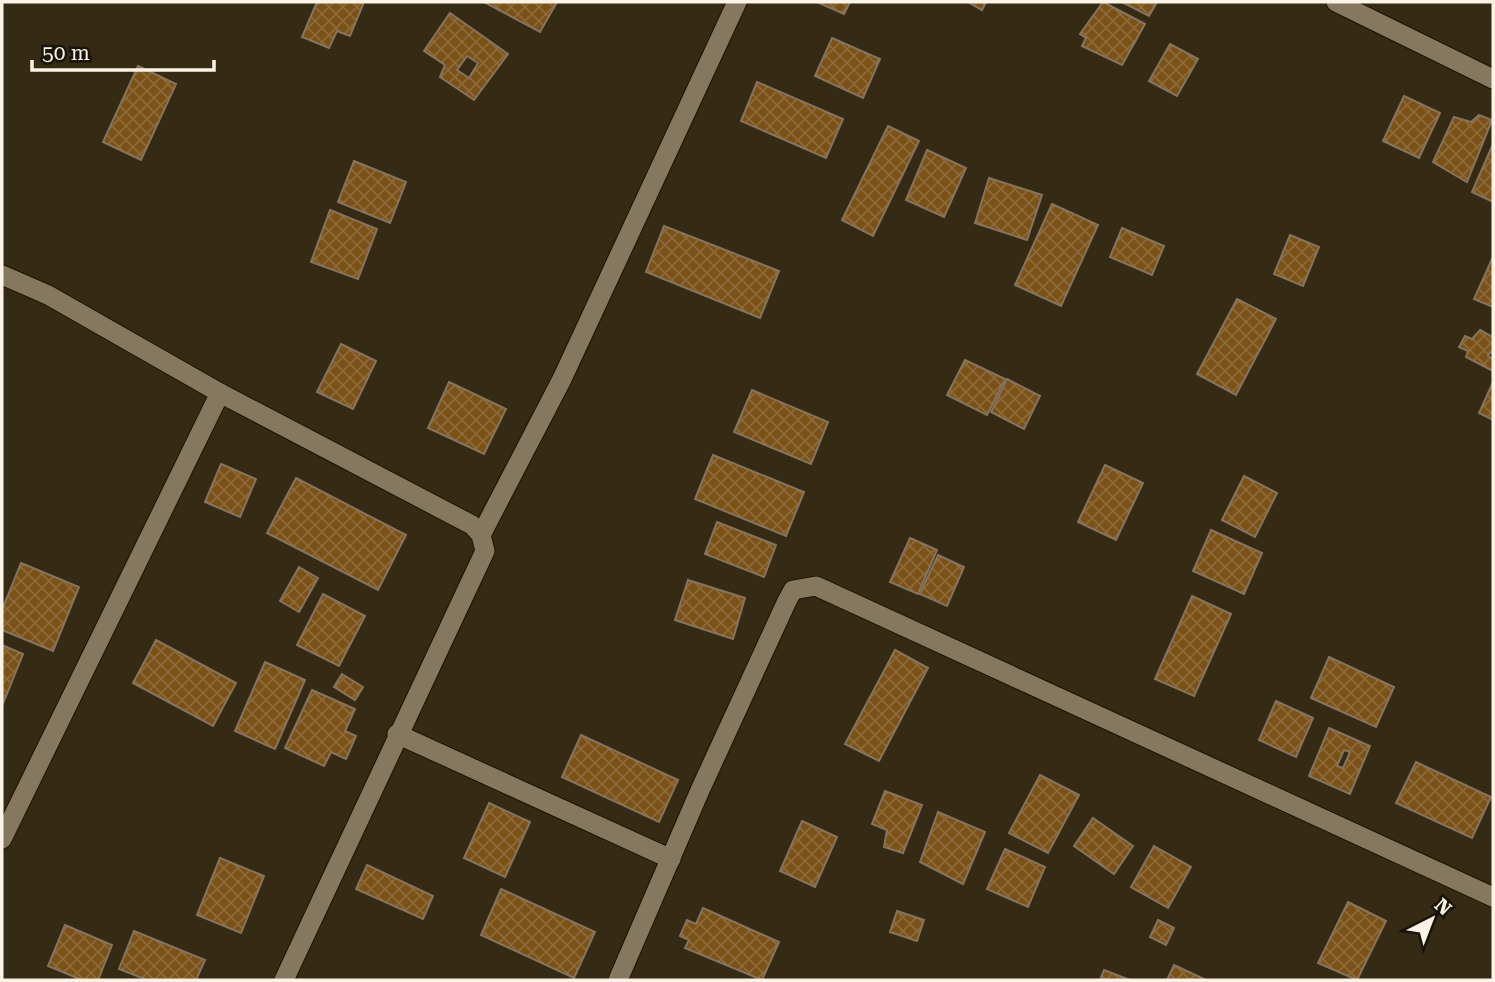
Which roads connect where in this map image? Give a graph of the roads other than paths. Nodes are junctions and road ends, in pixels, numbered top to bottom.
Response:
1 (737, 2) edge
2 (1336, 2) edge
3 (1493, 79) edge
4 (2, 275) edge
5 (220, 393) junction
6 (481, 535) junction
7 (397, 734) junction
8 (2, 839) edge
9 (671, 859) junction
10 (1493, 897) edge
11 (284, 980) edge
12 (618, 980) edge

1 - 6 street
2 - 3 street
4 - 5 street
5 - 6 street
5 - 8 street
6 - 7 street
7 - 9 street
7 - 11 street
9 - 10 street
9 - 12 street

